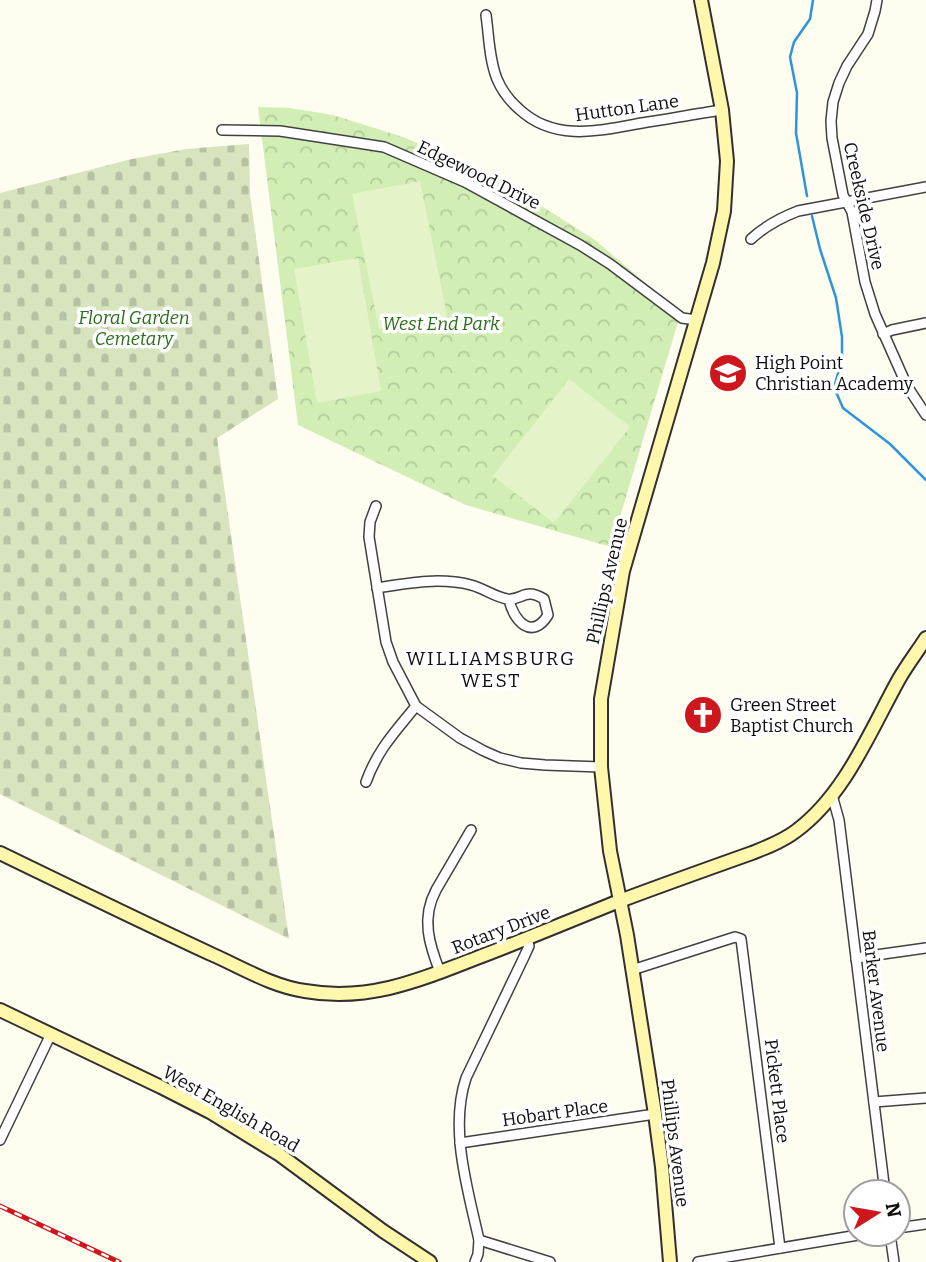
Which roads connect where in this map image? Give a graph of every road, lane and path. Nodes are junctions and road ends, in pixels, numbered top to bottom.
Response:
1 (701, 0) edge
2 (877, 0) edge
3 (486, 15) dead end
4 (722, 110) junction
5 (222, 130) dead end
6 (926, 187) edge
7 (847, 202) junction
8 (751, 239) dead end
9 (696, 320) junction
10 (926, 323) edge
11 (883, 334) junction
12 (926, 415) edge
13 (376, 506) dead end
14 (377, 588) junction
15 (509, 600) junction
16 (926, 638) edge
17 (416, 706) junction
18 (601, 767) junction
19 (366, 782) dead end
20 (832, 795) junction
21 (471, 830) dead end
22 (0, 853) edge
23 (619, 901) junction
24 (527, 939) junction
25 (926, 948) edge
26 (856, 959) junction
27 (632, 971) junction
28 (440, 972) junction
29 (0, 1010) edge
30 (51, 1034) junction
31 (926, 1098) edge
32 (874, 1102) junction
33 (655, 1114) junction
34 (0, 1140) edge
35 (460, 1143) junction
36 (883, 1178) edge
37 (842, 1238) edge
38 (480, 1240) junction
39 (780, 1248) junction
40 (430, 1262) edge
41 (475, 1262) edge
42 (550, 1262) edge
43 (670, 1262) edge
44 (698, 1262) edge

1 - 4 street, Phillips Avenue
2 - 7 street, Creekside Drive
3 - 4 street, Hutton Lane
4 - 9 street, Phillips Avenue
5 - 9 street, Edgewood Drive
6 - 7 street
7 - 8 street
7 - 11 street, Creekside Drive
9 - 18 street, Phillips Avenue
10 - 11 street
11 - 12 street, Creekside Drive
13 - 14 street
14 - 15 street
14 - 17 street
15 - 15 street
16 - 20 street, Rotary Drive
17 - 18 street
17 - 19 street
18 - 23 street, Phillips Avenue
20 - 23 street, Rotary Drive
20 - 26 street, Barker Avenue
21 - 28 street
22 - 28 street, Rotary Drive
23 - 24 street, Rotary Drive
23 - 27 street, Phillips Avenue
24 - 28 street, Rotary Drive
24 - 35 street
25 - 26 street
26 - 32 street, Barker Avenue
27 - 33 street, Phillips Avenue
27 - 39 street, Pickett Place
29 - 30 street, West English Road
30 - 34 street
30 - 40 street, West English Road
31 - 32 street
32 - 36 street, Barker Avenue
33 - 35 street, Hobart Place
33 - 43 street, Phillips Avenue
35 - 38 street
37 - 39 street
38 - 41 street
38 - 42 street
39 - 44 street

